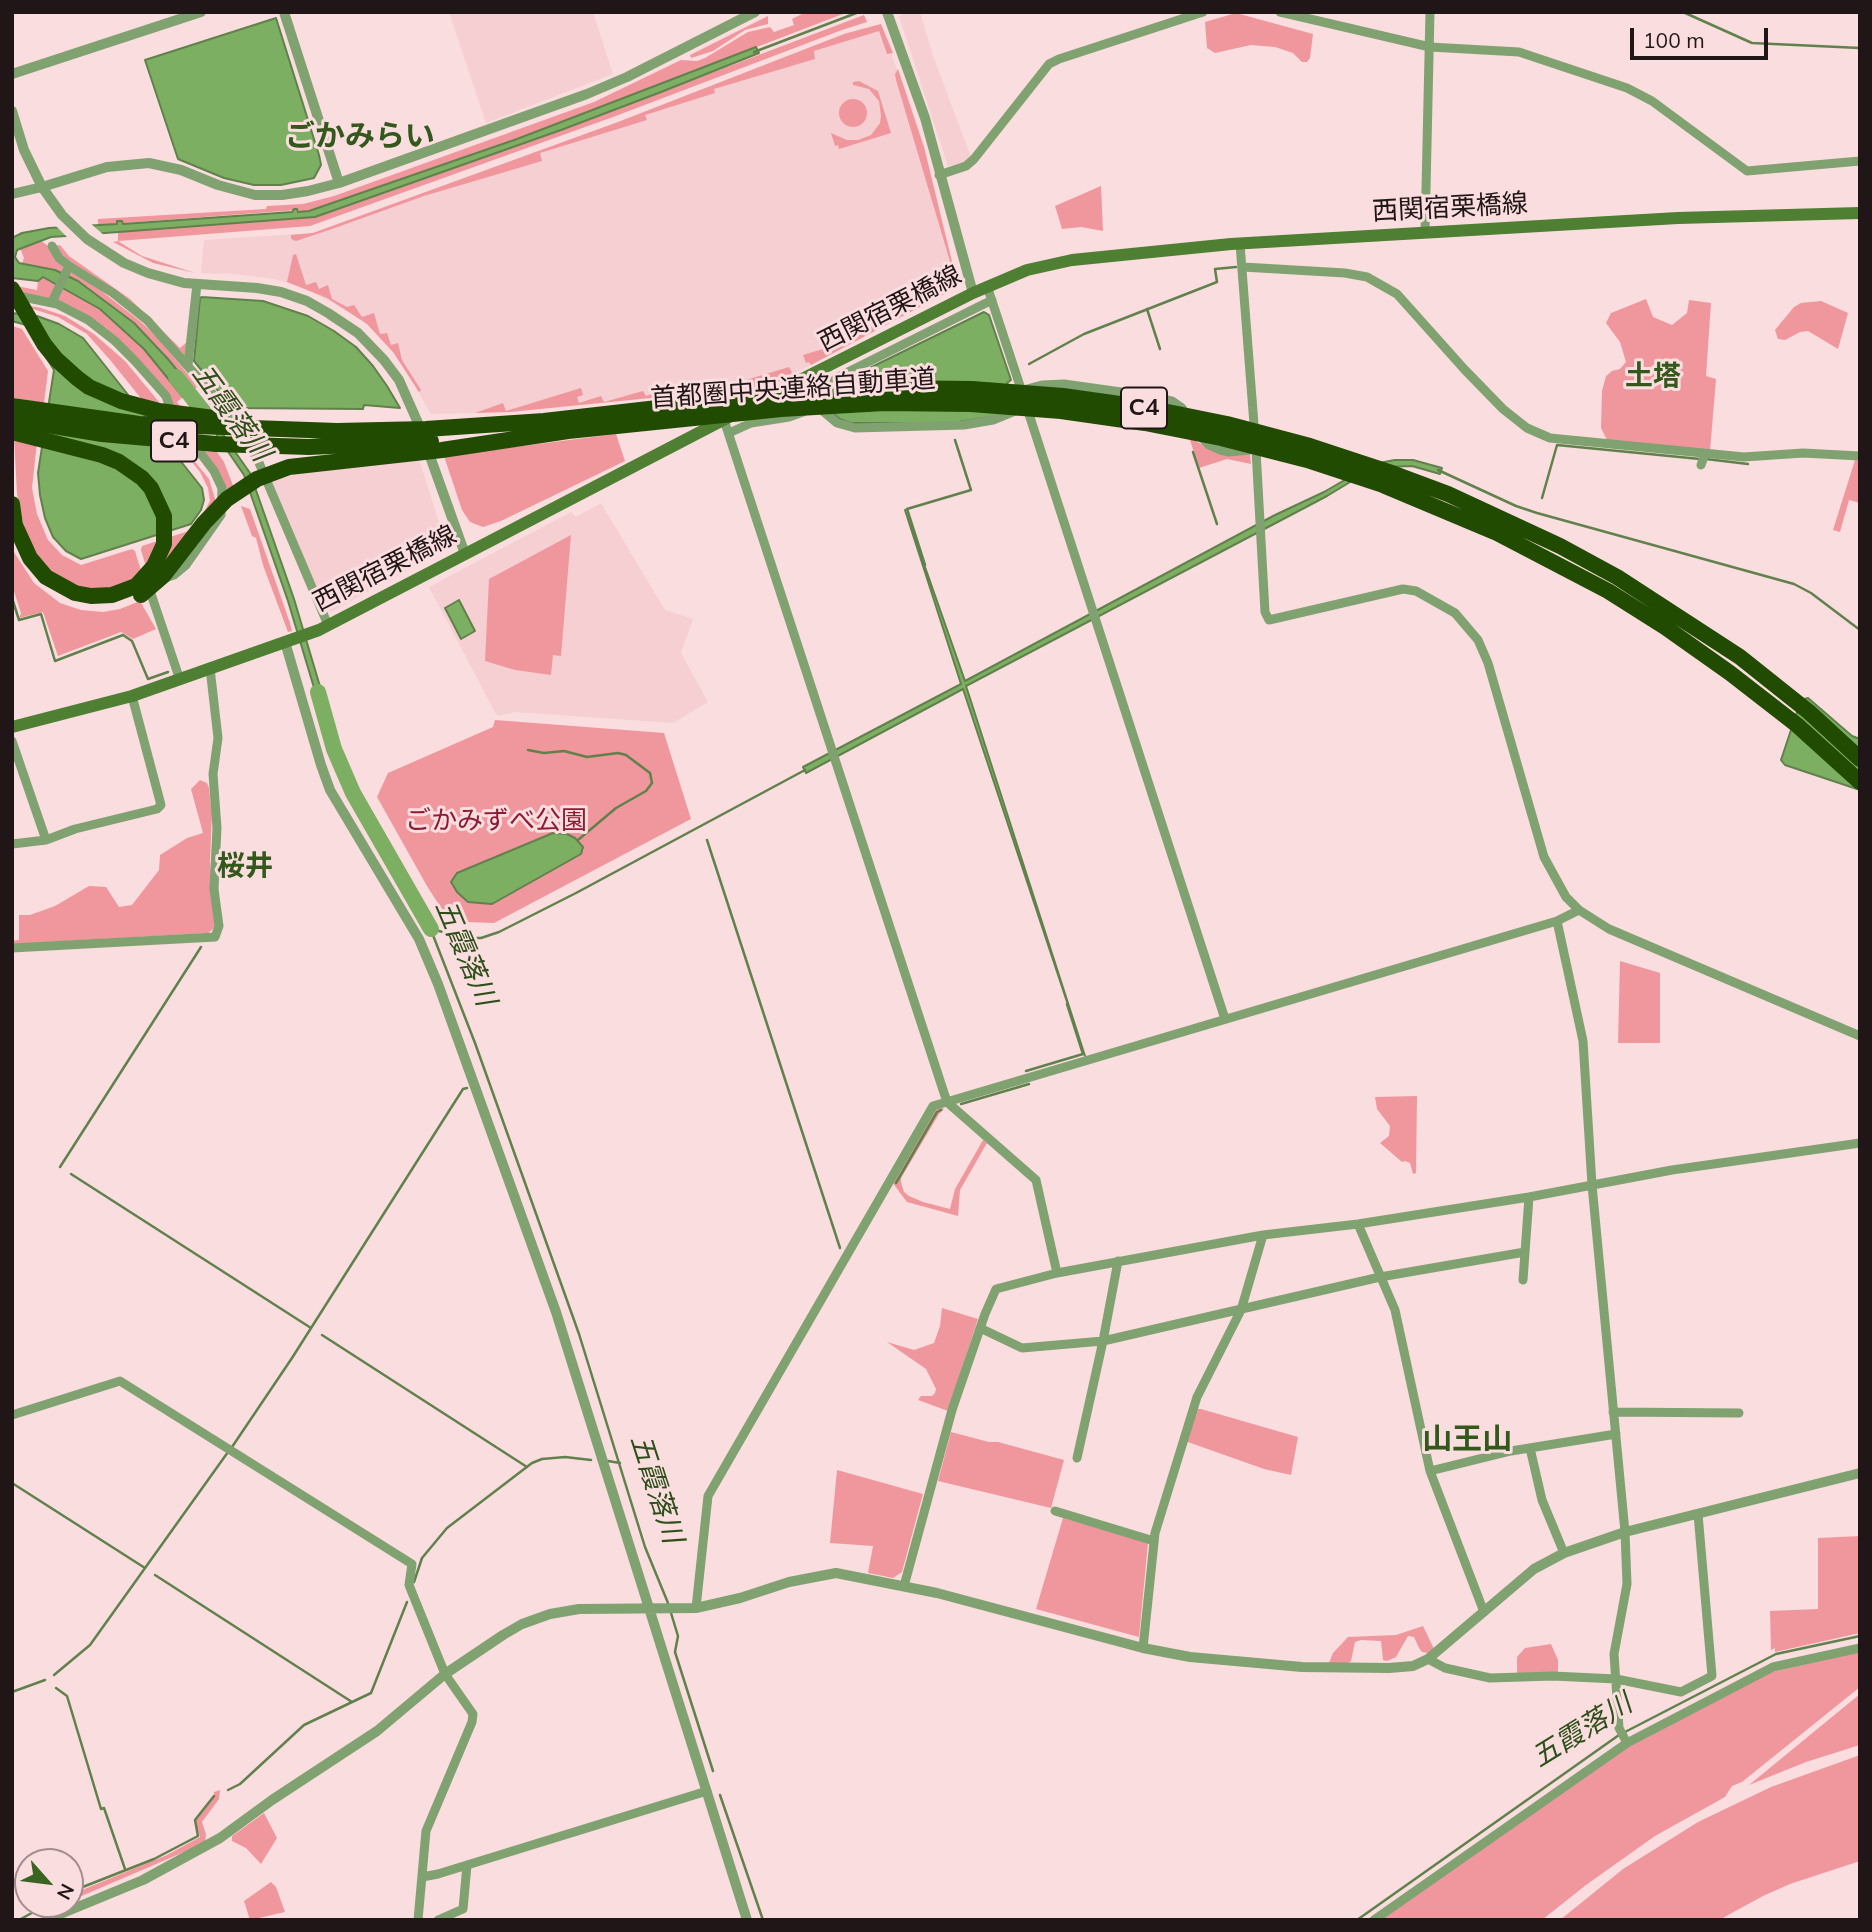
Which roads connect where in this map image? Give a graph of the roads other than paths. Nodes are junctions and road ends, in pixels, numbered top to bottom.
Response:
1 (201, 12) edge
2 (284, 12) edge
3 (755, 12) edge
4 (1203, 12) edge
5 (1280, 12) edge
6 (1430, 12) edge
7 (888, 16) edge
8 (1430, 47) junction
9 (12, 74) edge
10 (12, 111) edge
11 (1860, 161) edge
12 (939, 175) junction
13 (339, 183) junction
14 (42, 187) junction
15 (12, 194) edge
16 (1860, 213) edge
17 (1425, 233) junction
18 (1240, 244) junction
19 (52, 246) dead end
20 (69, 266) junction
21 (1243, 267) junction
22 (197, 284) junction
23 (987, 286) junction
24 (12, 289) edge
25 (972, 293) junction
26 (12, 295) edge
27 (992, 300) junction
28 (52, 302) junction
29 (188, 365) junction
30 (1022, 391) junction
31 (814, 402) junction
32 (12, 406) edge
33 (1027, 406) junction
34 (12, 419) edge
35 (724, 420) junction
36 (337, 431) junction
37 (568, 431) junction
38 (12, 432) edge
39 (729, 433) junction
40 (1256, 450) junction
41 (1705, 454) junction
42 (1860, 456) edge
43 (1701, 465) dead end
44 (12, 505) edge
45 (12, 538) edge
46 (465, 554) junction
47 (138, 590) junction
48 (328, 625) junction
49 (288, 642) junction
50 (210, 668) junction
51 (180, 680) junction
52 (132, 696) junction
53 (12, 727) edge
54 (12, 741) edge
55 (1860, 759) edge
56 (1860, 782) edge
57 (46, 840) junction
58 (12, 844) edge
59 (1579, 910) junction
60 (1557, 921) junction
61 (12, 948) edge
62 (1225, 1019) junction
63 (1860, 1036) edge
64 (947, 1102) junction
65 (1860, 1143) edge
66 (1592, 1185) junction
67 (1529, 1197) junction
68 (1358, 1224) junction
69 (1263, 1235) junction
70 (1525, 1252) junction
71 (1118, 1261) junction
72 (1057, 1273) junction
73 (1380, 1278) junction
74 (1523, 1280) dead end
75 (1241, 1310) junction
76 (981, 1328) junction
77 (1103, 1341) junction
78 (1614, 1412) junction
79 (1739, 1413) dead end
80 (12, 1415) edge
81 (1616, 1434) junction
82 (1530, 1448) junction
83 (1077, 1458) dead end
84 (1430, 1471) junction
85 (1860, 1473) edge
86 (1055, 1511) dead end
87 (1698, 1514) junction
88 (1625, 1532) junction
89 (1154, 1541) junction
90 (1564, 1553) junction
91 (904, 1586) junction
92 (696, 1608) junction
93 (653, 1610) junction
94 (1484, 1612) junction
95 (1143, 1648) junction
96 (1860, 1648) edge
97 (1428, 1659) junction
98 (444, 1674) junction
99 (1616, 1679) junction
100 (1625, 1741) junction
101 (706, 1791) junction
102 (467, 1865) junction
103 (422, 1877) junction
104 (46, 1920) edge
105 (418, 1920) edge
106 (438, 1920) edge
107 (747, 1920) edge
108 (1374, 1920) edge

1 - 9 street
2 - 13 street
3 - 13 street
4 - 12 street
5 - 8 street
6 - 8 street
7 - 12 street
8 - 11 street
8 - 17 street
10 - 14 street
12 - 25 street
13 - 14 street
14 - 15 street
14 - 22 street
16 - 17 main road, 西関宿栗橋線
17 - 18 main road, 西関宿栗橋線
18 - 21 street
18 - 23 main road, 西関宿栗橋線
19 - 20 street
20 - 28 street
20 - 29 street
21 - 40 street
21 - 41 street
22 - 29 street
22 - 46 street
23 - 25 main road, 西関宿栗橋線
23 - 27 street
24 - 36 highway, bridge
25 - 35 main road, 西関宿栗橋線
26 - 28 street
27 - 30 street
27 - 31 street
28 - 51 street
29 - 48 street
30 - 33 street
30 - 40 street
31 - 33 street
31 - 39 street
32 - 36 highway, 首都圏中央連絡自動車道 / C4, bridge
33 - 62 street
34 - 37 highway, 首都圏中央連絡自動車道 / C4, bridge
35 - 39 street
35 - 46 main road, 西関宿栗橋線
36 - 55 highway, 首都圏中央連絡自動車道 / C4, bridge
37 - 47 highway, bridge
37 - 56 highway, 首都圏中央連絡自動車道 / C4, bridge
38 - 47 highway
39 - 64 street
40 - 59 street
41 - 42 street
41 - 43 street
44 - 47 highway
45 - 47 highway
46 - 48 main road, 西関宿栗橋線
48 - 49 main road, 西関宿栗橋線
49 - 50 main road, 西関宿栗橋線
49 - 93 street
50 - 51 main road, 西関宿栗橋線
50 - 61 street
51 - 52 main road, 西関宿栗橋線
52 - 53 main road, 西関宿栗橋線
52 - 57 street
54 - 57 street
57 - 58 street
59 - 60 street
59 - 63 street
60 - 62 street
60 - 66 street
62 - 64 street
64 - 72 street
64 - 92 street
65 - 66 street
66 - 67 street
66 - 78 street
67 - 68 street
67 - 70 street
68 - 69 street
68 - 73 street
69 - 71 street
69 - 75 street
70 - 73 street
70 - 74 street
71 - 72 street
71 - 77 street
72 - 76 street
73 - 75 street
73 - 84 street
75 - 77 street
75 - 89 street
76 - 77 street
76 - 91 street
77 - 83 street
78 - 79 street
78 - 81 street
80 - 98 street
81 - 82 street
81 - 88 street
82 - 84 street
82 - 90 street
84 - 94 street
85 - 87 street
86 - 89 street
87 - 88 street
87 - 99 street
88 - 90 street
88 - 99 street
89 - 95 street
90 - 94 street
91 - 92 street
91 - 95 street
92 - 93 street
93 - 98 street
93 - 101 street
94 - 97 street
95 - 97 street
96 - 100 street
97 - 99 street
98 - 103 street
98 - 104 street
99 - 100 street
100 - 108 street
101 - 102 street
101 - 107 street
102 - 103 street
102 - 106 street
103 - 105 street

